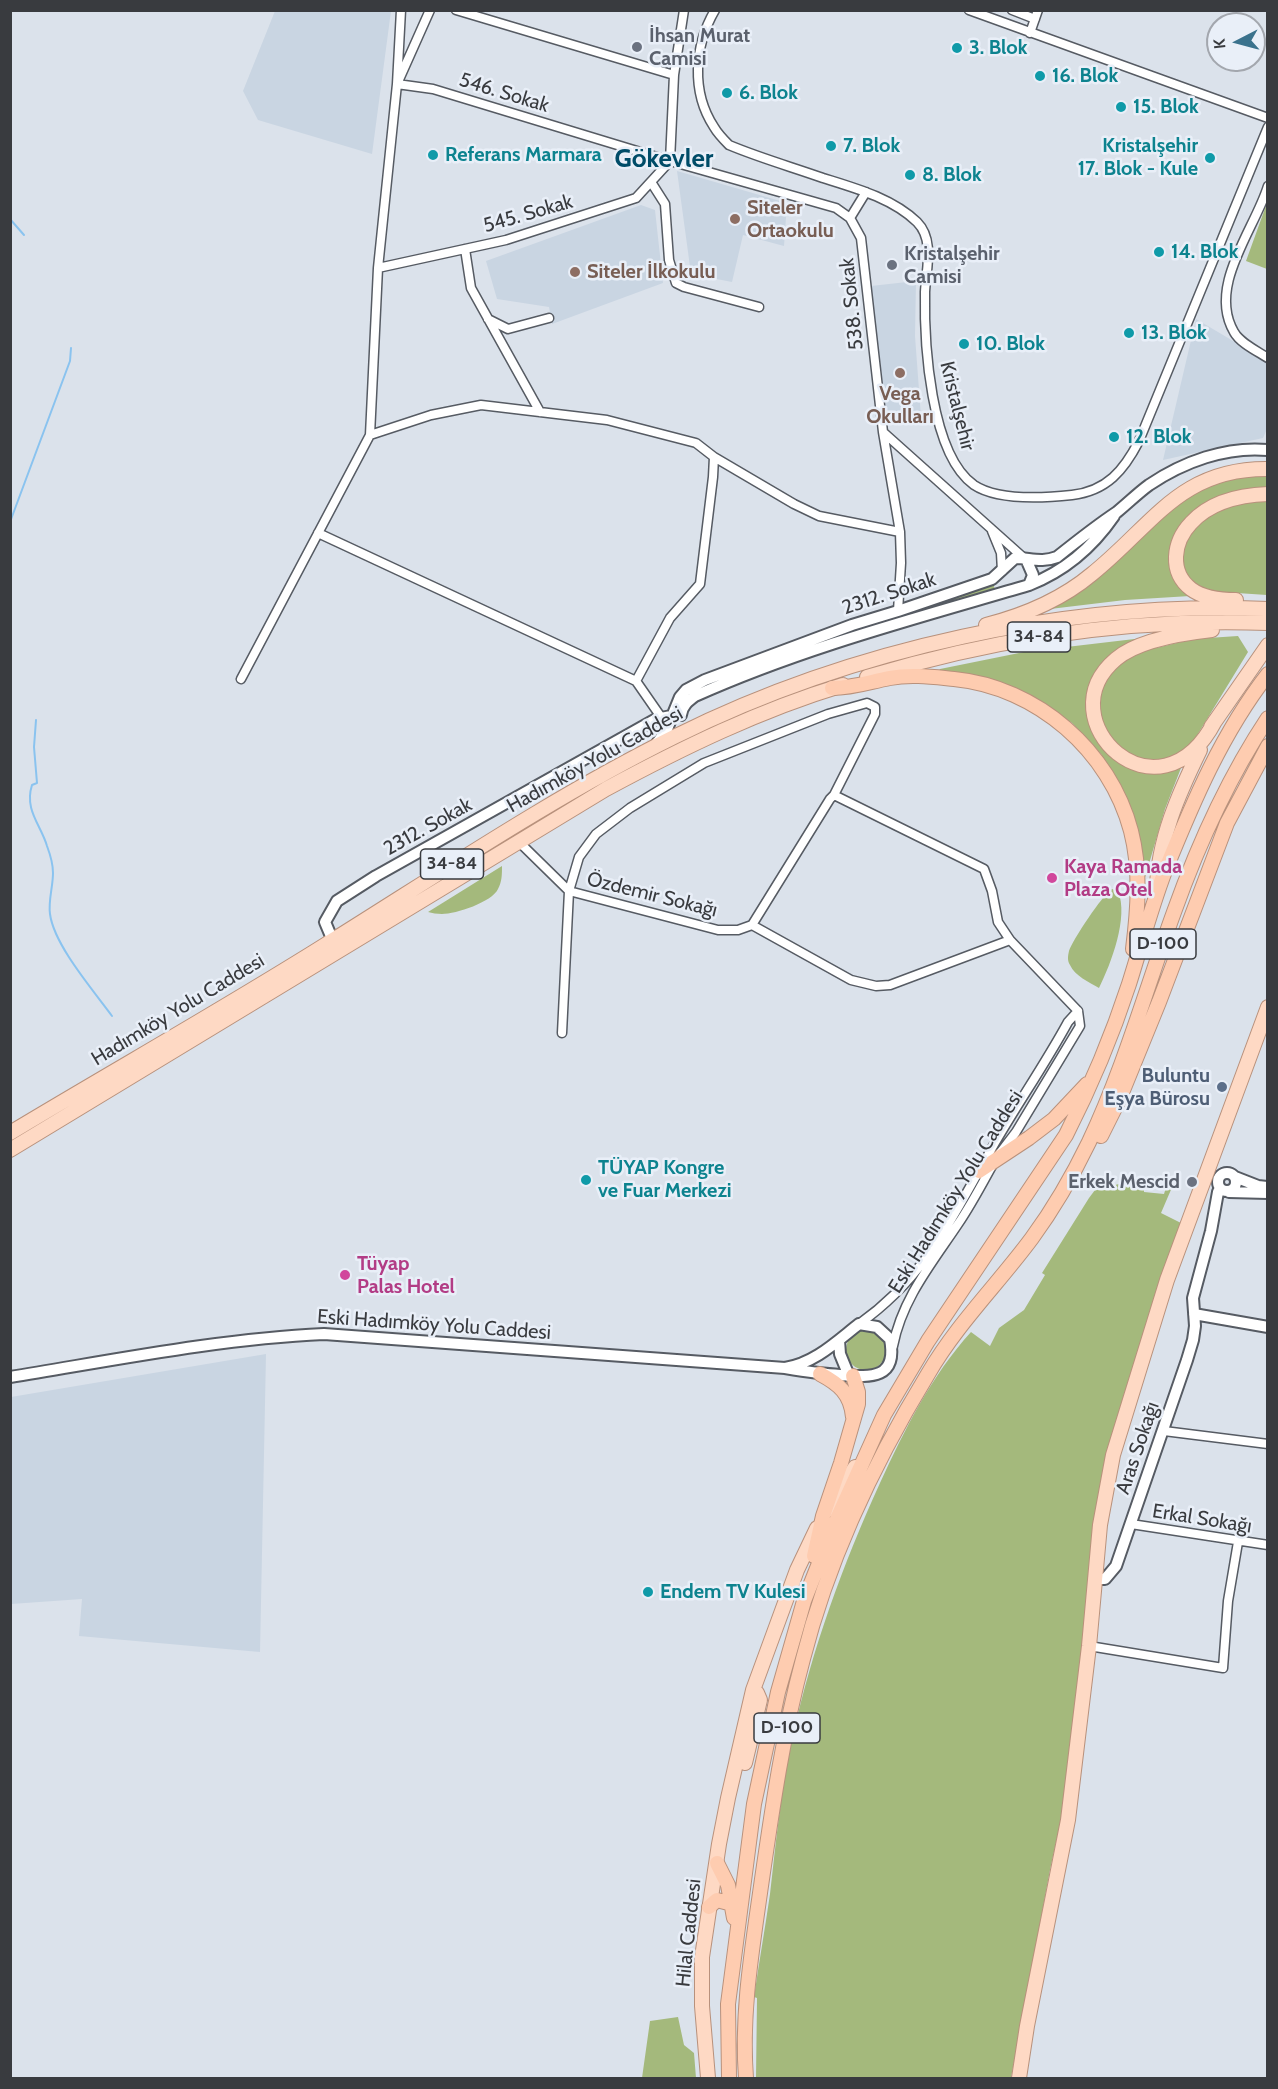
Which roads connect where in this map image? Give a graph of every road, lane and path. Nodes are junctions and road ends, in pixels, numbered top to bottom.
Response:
1 (401, 10) edge
2 (430, 10) edge
3 (456, 10) edge
4 (684, 10) edge
5 (714, 10) edge
6 (969, 10) edge
7 (1012, 10) edge
8 (1024, 13) edge
9 (1037, 15) edge
10 (1018, 28) junction
11 (1030, 33) junction
12 (674, 75) junction
13 (397, 84) junction
14 (1268, 118) edge
15 (1268, 127) edge
16 (670, 161) junction
17 (651, 182) junction
18 (1268, 186) edge
19 (866, 192) junction
20 (850, 218) junction
21 (465, 249) junction
22 (378, 268) junction
23 (759, 307) dead end
24 (488, 318) junction
25 (549, 318) dead end
26 (1268, 358) edge
27 (540, 412) junction
28 (883, 432) junction
29 (370, 435) junction
30 (1268, 450) edge
31 (714, 457) junction
32 (1268, 469) edge
33 (1268, 494) edge
34 (1118, 511) junction
35 (992, 530) junction
36 (900, 532) junction
37 (318, 533) junction
38 (1026, 559) junction
39 (1002, 571) junction
40 (1029, 585) junction
41 (1015, 589) junction
42 (1268, 607) edge
43 (898, 611) junction
44 (1251, 622) junction
45 (1268, 623) edge
46 (920, 648) junction
47 (1264, 650) edge
48 (1268, 674) edge
49 (241, 679) dead end
50 (636, 681) junction
51 (832, 688) junction
52 (671, 716) junction
53 (716, 718) junction
54 (1268, 718) edge
55 (1215, 721) junction
56 (1268, 746) edge
57 (654, 747) junction
58 (834, 795) junction
59 (518, 841) junction
60 (569, 891) junction
61 (1156, 898) junction
62 (752, 925) junction
63 (333, 940) junction
64 (1010, 940) junction
65 (1129, 982) junction
66 (1268, 1007) edge
67 (1078, 1011) junction
68 (562, 1033) dead end
69 (1095, 1076) junction
70 (1020, 1101) junction
71 (1028, 1113) junction
72 (10, 1133) edge
73 (10, 1150) edge
74 (996, 1158) junction
75 (1210, 1161) junction
76 (979, 1171) junction
77 (1232, 1175) junction
78 (1071, 1176) junction
79 (1250, 1182) junction
80 (1268, 1187) edge
81 (1223, 1190) junction
82 (1200, 1192) junction
83 (1243, 1192) junction
84 (1268, 1193) edge
85 (956, 1220) junction
86 (1194, 1314) junction
87 (859, 1324) junction
88 (1268, 1327) edge
89 (839, 1340) junction
90 (892, 1349) junction
91 (785, 1368) junction
92 (820, 1374) junction
93 (851, 1376) junction
94 (10, 1377) edge
95 (852, 1426) junction
96 (1164, 1431) junction
97 (1268, 1444) edge
98 (868, 1446) junction
99 (823, 1516) junction
100 (1131, 1524) junction
101 (1238, 1542) junction
102 (1268, 1545) edge
103 (1095, 1579) junction
104 (809, 1588) junction
105 (1089, 1646) junction
106 (717, 1863) junction
107 (732, 1904) junction
108 (709, 1907) junction
109 (736, 1941) junction
110 (708, 2079) edge
111 (729, 2079) edge
112 (746, 2079) edge
113 (1019, 2079) edge

1 - 13 street
2 - 13 street
3 - 12 street
4 - 12 street
5 - 19 street, Kristalşehir
6 - 10 street
7 - 8 street
8 - 9 street
8 - 10 street
9 - 11 street
10 - 11 street
11 - 14 street
12 - 16 street
13 - 16 street, 546. Sokak
13 - 22 street
15 - 19 street, Kristalşehir
16 - 17 street, 545. Sokak
16 - 20 street
17 - 21 street, 545. Sokak
17 - 23 street
18 - 26 street
19 - 20 street
20 - 28 street, 538. Sokak
21 - 22 street, 545. Sokak
21 - 24 street
22 - 29 street
24 - 25 street
24 - 27 street
27 - 29 street
27 - 31 street
28 - 35 street
28 - 36 street, 538. Sokak
29 - 37 street
30 - 34 street, 2312. Sokak
31 - 36 street
31 - 50 street
32 - 46 main road
33 - 42 main road
34 - 38 street, 2312. Sokak
34 - 40 street, 2312. Sokak
35 - 38 street
35 - 39 street
36 - 43 street, 538. Sokak
37 - 49 street
37 - 50 street
38 - 39 street, 2312. Sokak
38 - 40 street
39 - 41 street
39 - 43 street, 2312. Sokak
40 - 41 street, 2312. Sokak
41 - 52 street, 2312. Sokak
42 - 46 main road, Hadımköy Yolu Caddesi / 34-84
43 - 52 street, 2312. Sokak
44 - 45 main road, 34-84
44 - 51 main road, Hadımköy Yolu Caddesi / 34-84
44 - 55 main road
46 - 53 main road, Hadımköy Yolu Caddesi / 34-84
47 - 55 main road
48 - 61 highway, D-100
50 - 52 street
51 - 59 main road, Hadımköy Yolu Caddesi / 34-84
51 - 65 highway
52 - 53 street
52 - 57 street, 2312. Sokak
52 - 63 street, 2312. Sokak
53 - 57 main road, Hadımköy Yolu Caddesi / 34-84
54 - 78 highway, D-100
55 - 61 main road
56 - 78 highway
57 - 63 main road, Hadımköy Yolu Caddesi / 34-84
58 - 60 street
58 - 62 street
58 - 64 street
59 - 60 street, Özdemir Sokağı
59 - 73 main road, Hadımköy Yolu Caddesi / 34-84
60 - 62 street, Özdemir Sokağı
60 - 68 street
61 - 65 highway, D-100
62 - 64 street
63 - 72 main road, Hadımköy Yolu Caddesi / 34-84
64 - 67 street
65 - 69 highway, D-100
66 - 75 main road
67 - 70 street, Eski Hadımköy Yolu Caddesi
67 - 71 street, Eski Hadımköy Yolu Caddesi
69 - 74 highway
69 - 98 highway, D-100
70 - 71 street
70 - 76 street, Eski Hadımköy Yolu Caddesi
71 - 74 street, Eski Hadımköy Yolu Caddesi
74 - 76 highway
74 - 85 street, Eski Hadımköy Yolu Caddesi
75 - 77 street
75 - 82 main road
76 - 85 street, Eski Hadımköy Yolu Caddesi
77 - 79 street
77 - 81 street
77 - 81 street
78 - 112 highway, D-100
79 - 80 street
79 - 83 street
81 - 82 street
81 - 83 street
81 - 86 street, Aras Sokağı
82 - 103 main road
83 - 84 street
85 - 87 street, Eski Hadımköy Yolu Caddesi
85 - 90 street, Eski Hadımköy Yolu Caddesi
86 - 88 street
86 - 96 street, Aras Sokağı
87 - 89 street, Eski Hadımköy Yolu Caddesi
87 - 90 street
89 - 91 street, Eski Hadımköy Yolu Caddesi
89 - 93 street
90 - 93 street, Eski Hadımköy Yolu Caddesi
91 - 92 street, Eski Hadımköy Yolu Caddesi
91 - 94 street, Eski Hadımköy Yolu Caddesi
92 - 93 street, Eski Hadımköy Yolu Caddesi
92 - 95 highway
93 - 95 highway
95 - 99 highway
96 - 97 street
96 - 100 street, Aras Sokağı
98 - 99 main road, Hilal Caddesi
98 - 104 highway, D-100
99 - 104 highway
99 - 106 main road, Hilal Caddesi
100 - 101 street, Erkal Sokağı
100 - 103 street, Aras Sokağı
101 - 102 street, Erkal Sokağı
101 - 105 street
103 - 105 main road
104 - 109 highway, D-100
105 - 113 main road
106 - 107 highway
106 - 108 main road, Hilal Caddesi
107 - 108 highway
107 - 109 highway
108 - 110 main road, Hilal Caddesi
109 - 111 highway, D-100

